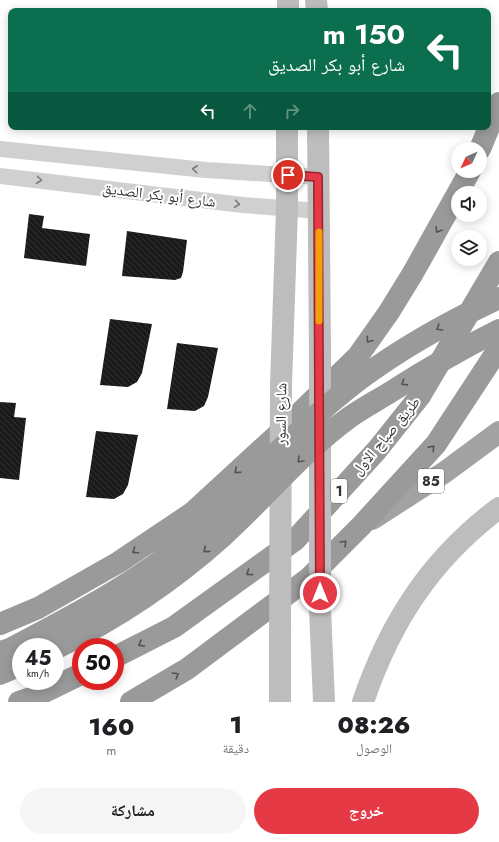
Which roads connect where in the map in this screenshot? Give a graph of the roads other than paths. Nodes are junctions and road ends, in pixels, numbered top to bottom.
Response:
1 (499, 103) edge
2 (491, 122) edge
3 (287, 130) edge
4 (318, 130) edge
5 (488, 130) edge
6 (483, 142) edge
7 (0, 150) edge
8 (288, 175) junction
9 (0, 176) edge
10 (318, 177) junction
11 (466, 178) edge
12 (287, 209) junction
13 (319, 211) junction
14 (499, 262) edge
15 (499, 298) edge
16 (499, 330) edge
17 (499, 348) edge
18 (499, 432) edge
19 (499, 508) edge
20 (361, 526) junction
21 (0, 624) edge
22 (64, 644) edge
23 (124, 652) edge
24 (7, 666) edge
25 (72, 678) edge
26 (19, 702) edge
27 (131, 702) edge
28 (280, 702) edge
29 (324, 702) edge
30 (363, 702) edge

1 - 2 highway
3 - 8 main road, شارع السور
4 - 10 main road
5 - 6 highway
8 -> 7 street, شارع أبو بكر الصديق
8 - 10 street, شارع أبو بكر الصديق
8 - 12 main road, شارع السور
9 -> 12 street, شارع أبو بكر الصديق
10 - 13 main road
11 -> 21 highway
12 - 13 street, شارع أبو بكر الصديق
12 - 28 main road, شارع السور, bridge
13 - 29 main road, bridge
14 -> 23 highway, طريق صباح الاول / 1
15 -> 24 highway, bridge
16 -> 22 highway, bridge
20 -> 17 highway
18 - 20 highway, 85
19 - 30 main road
27 -> 20 highway
25 - 26 highway

